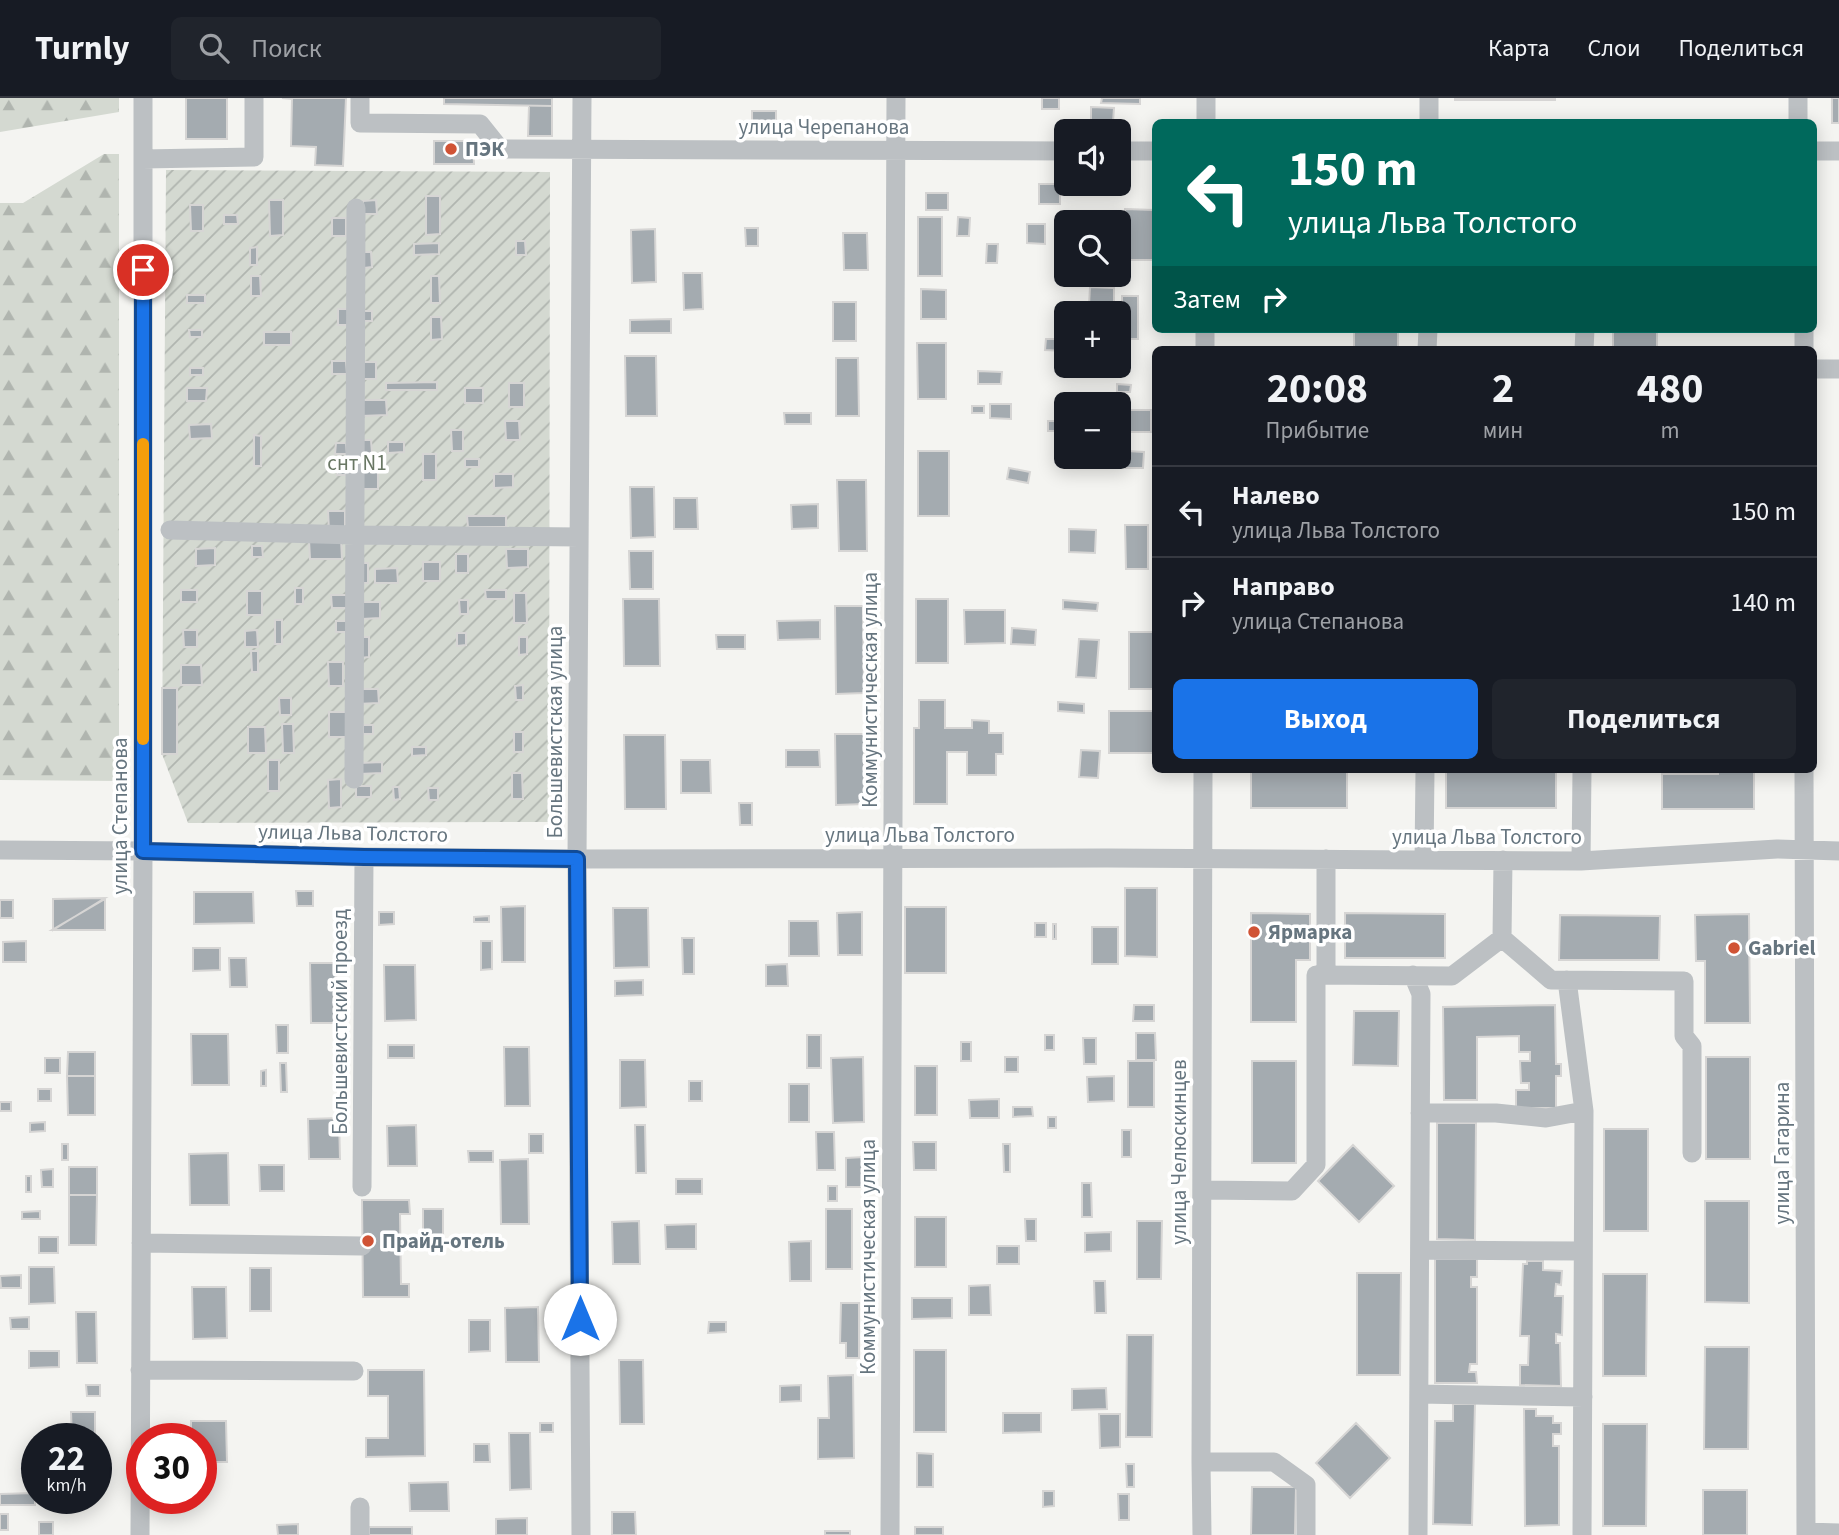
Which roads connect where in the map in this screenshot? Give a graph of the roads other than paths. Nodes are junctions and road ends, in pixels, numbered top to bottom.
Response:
1 (143, 98) edge
2 (254, 98) edge
3 (360, 98) edge
4 (582, 98) edge
5 (896, 98) edge
6 (1206, 98) edge
7 (1429, 98) edge
8 (1798, 98) edge
9 (1206, 119) edge
10 (1429, 119) edge
11 (1798, 119) edge
12 (581, 149) junction
13 (896, 150) junction
14 (1054, 151) edge
15 (1131, 151) edge
16 (1152, 151) edge
17 (1817, 151) edge
18 (1839, 151) edge
19 (143, 159) junction
20 (356, 208) dead end
21 (1817, 369) edge
22 (1839, 369) edge
23 (170, 530) dead end
24 (355, 535) junction
25 (579, 537) junction
26 (1203, 773) edge
27 (1425, 773) edge
28 (1582, 773) edge
29 (1804, 773) edge
30 (354, 779) dead end
31 (0, 850) edge
32 (1804, 850) junction
33 (143, 851) junction
34 (1839, 851) edge
35 (364, 857) junction
36 (892, 858) junction
37 (577, 859) junction
38 (1203, 859) junction
39 (1326, 859) junction
40 (1424, 860) junction
41 (1503, 860) junction
42 (1581, 861) junction
43 (1502, 938) junction
44 (1326, 975) junction
45 (1413, 975) junction
46 (1567, 980) junction
47 (1584, 1111) junction
48 (1420, 1114) junction
49 (1692, 1153) dead end
50 (362, 1187) dead end
51 (1202, 1190) junction
52 (141, 1243) junction
53 (362, 1246) dead end
54 (1420, 1250) junction
55 (1583, 1251) junction
56 (140, 1370) junction
57 (354, 1371) dead end
58 (1419, 1394) junction
59 (1583, 1397) junction
60 (1201, 1462) junction
61 (360, 1507) dead end
62 (1806, 1533) edge
63 (1839, 1533) edge
64 (140, 1535) edge
65 (360, 1535) edge
66 (581, 1535) edge
67 (890, 1535) edge
68 (1202, 1535) edge
69 (1306, 1535) edge
70 (1419, 1535) edge
71 (1582, 1535) edge

1 - 19 street, улица Степанова
2 - 19 street
3 - 12 street, улица Черепанова
4 - 12 street, Большевистская улица
5 - 13 street, Коммунистическая улица
6 - 9 street
7 - 10 street
8 - 11 street
12 - 13 street, улица Черепанова
12 - 25 street, Большевистская улица
13 - 14 street, улица Черепанова
13 - 36 street, Коммунистическая улица
15 - 16 street
17 - 18 street
19 - 33 street, улица Степанова
20 - 24 street
21 - 22 street
23 - 24 street
24 - 25 street
24 - 30 street
25 - 37 street, Большевистская улица
26 - 38 street, улица Челюскинцев
27 - 40 street
28 - 42 street
29 - 32 street, улица Гагарина
31 - 33 street, улица Льва Толстого
32 - 34 street, улица Льва Толстого
32 - 42 street, улица Льва Толстого
32 - 62 street, улица Гагарина
33 - 35 street, улица Льва Толстого
33 - 52 street, улица Степанова
35 - 37 street, улица Льва Толстого
35 - 50 street, Большевистский проезд
36 - 37 street, улица Льва Толстого
36 - 38 street, улица Льва Толстого
36 - 67 street, Коммунистическая улица
37 - 66 street, Большевистская улица
38 - 39 street, улица Льва Толстого
38 - 51 street, улица Челюскинцев
39 - 40 street, улица Льва Толстого
39 - 44 street
40 - 41 street, улица Льва Толстого
41 - 42 street, улица Льва Толстого
41 - 43 street
43 - 45 street
43 - 46 street
44 - 45 street
44 - 51 street
45 - 48 street
46 - 47 street
46 - 49 street
47 - 48 street
47 - 55 street
48 - 54 street
51 - 60 street, улица Челюскинцев
52 - 53 street
52 - 56 street, улица Степанова
54 - 55 street
54 - 58 street
55 - 59 street
56 - 57 street
56 - 64 street, улица Степанова
58 - 59 street
58 - 70 street
59 - 71 street
60 - 68 street, улица Челюскинцев
60 - 69 street
61 - 65 street
62 - 63 street

